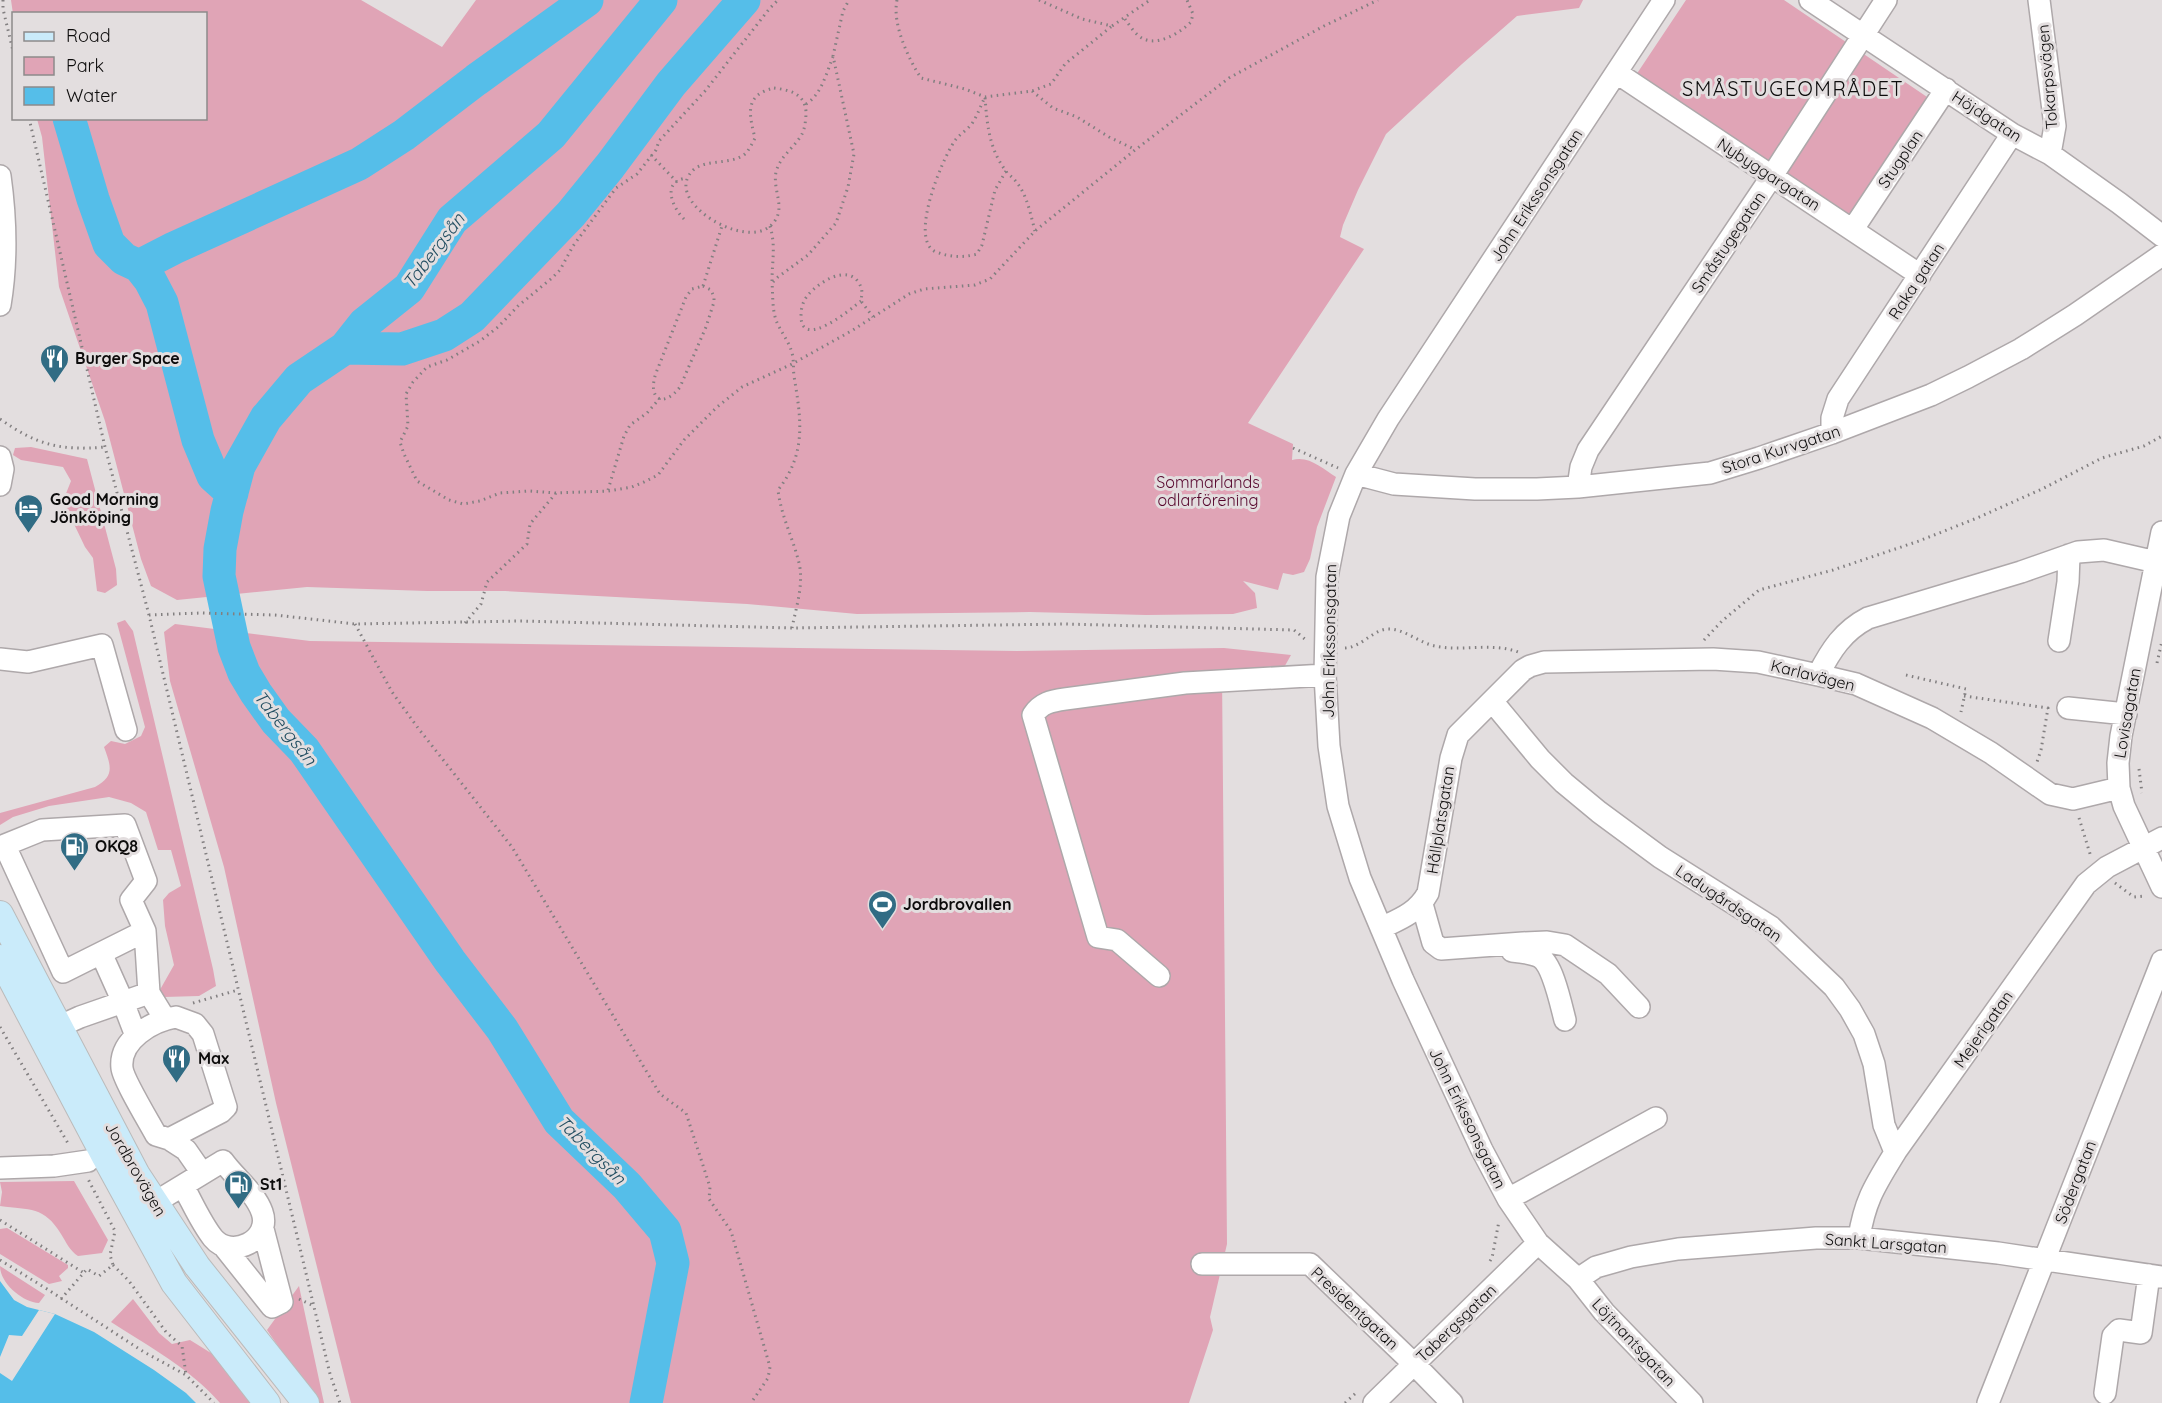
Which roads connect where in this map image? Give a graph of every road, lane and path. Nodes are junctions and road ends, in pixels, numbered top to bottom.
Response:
1 (3, 0) edge
2 (778, 0) edge
3 (849, 0) edge
4 (897, 0) edge
5 (1039, 0) edge
6 (1150, 0) edge
7 (1187, 0) edge
8 (1378, 0) edge
9 (1810, 0) edge
10 (1886, 0) edge
11 (2039, 0) edge
12 (1661, 1) edge
13 (1125, 19) junction
14 (1112, 27) junction
15 (1863, 35) junction
16 (12, 47) edge
17 (833, 56) junction
18 (1617, 73) junction
19 (1946, 89) junction
20 (1032, 91) junction
21 (985, 97) junction
22 (806, 104) junction
23 (29, 120) edge
24 (2012, 134) junction
25 (1135, 150) junction
26 (2050, 154) junction
27 (651, 155) junction
28 (1006, 171) junction
29 (0, 176) edge
30 (1772, 176) junction
31 (687, 178) junction
32 (677, 182) junction
33 (684, 219) dead end
34 (722, 226) junction
35 (770, 226) junction
36 (1853, 229) junction
37 (1035, 231) junction
38 (2162, 236) edge
39 (2162, 255) edge
40 (1920, 275) junction
41 (2, 279) edge
42 (772, 283) junction
43 (703, 286) junction
44 (861, 301) junction
45 (0, 305) edge
46 (873, 317) junction
47 (792, 364) junction
48 (660, 398) junction
49 (0, 419) edge
50 (1832, 433) junction
51 (2162, 436) edge
52 (105, 447) junction
53 (1293, 448) dead end
54 (0, 456) edge
55 (1356, 474) junction
56 (0, 484) edge
57 (1578, 487) junction
58 (608, 490) junction
59 (556, 493) junction
60 (2162, 532) edge
61 (2069, 555) junction
62 (2156, 562) junction
63 (149, 615) junction
64 (465, 623) junction
65 (355, 624) junction
66 (792, 628) junction
67 (1294, 630) dead end
68 (2059, 640) dead end
69 (2162, 641) edge
70 (1327, 648) junction
71 (0, 659) edge
72 (1686, 659) junction
73 (2157, 664) dead end
74 (1530, 666) junction
75 (1325, 675) junction
76 (1818, 675) junction
77 (1906, 675) dead end
78 (1964, 696) junction
79 (1492, 701) junction
80 (2068, 708) dead end
81 (2126, 714) junction
82 (126, 730) dead end
83 (1956, 732) junction
84 (2139, 766) dead end
85 (2030, 781) junction
86 (2119, 788) junction
87 (2142, 801) dead end
88 (2153, 843) edge
89 (2, 846) edge
90 (2162, 887) edge
91 (1422, 904) junction
92 (0, 914) edge
93 (1381, 928) junction
94 (145, 931) junction
95 (1482, 946) junction
96 (100, 953) junction
97 (0, 958) edge
98 (2162, 961) edge
99 (1159, 976) dead end
100 (238, 990) junction
101 (0, 993) edge
102 (149, 993) junction
103 (123, 1002) junction
104 (1639, 1007) dead end
105 (170, 1018) junction
106 (1565, 1020) dead end
107 (0, 1027) edge
108 (58, 1027) junction
109 (136, 1036) junction
110 (1656, 1118) dead end
111 (162, 1137) junction
112 (1896, 1151) junction
113 (83, 1162) junction
114 (0, 1168) edge
115 (202, 1173) junction
116 (183, 1186) junction
117 (154, 1203) junction
118 (1511, 1203) junction
119 (0, 1220) edge
120 (263, 1229) junction
121 (1859, 1238) junction
122 (1538, 1244) junction
123 (225, 1248) junction
124 (0, 1260) edge
125 (2044, 1260) junction
126 (1202, 1264) dead end
127 (113, 1265) junction
128 (1484, 1266) dead end
129 (84, 1273) junction
130 (2155, 1276) edge
131 (1578, 1280) junction
132 (174, 1283) junction
133 (61, 1299) junction
134 (1413, 1364) junction
135 (186, 1375) junction
136 (2105, 1393) dead end
137 (1368, 1395) edge
138 (214, 1403) edge
139 (267, 1403) edge
140 (306, 1403) edge
141 (340, 1403) edge
142 (751, 1403) edge
143 (1345, 1403) edge
144 (1452, 1403) edge
145 (1692, 1403) edge
146 (1988, 1403) edge

1 - 16 path
2 - 27 path
3 - 17 path
4 - 21 path
5 - 14 path
6 - 13 path
7 - 13 path
8 - 25 path
9 - 15 street, Höjdgatan
10 - 15 street, Småstugegatan
11 - 26 street, Tokarpsvägen
12 - 18 street, John Erikssonsgatan
13 - 14 path
14 - 20 path
15 - 19 street, Höjdgatan
15 - 30 street, Småstugegatan
17 - 22 path
17 - 42 path
18 - 30 street, Nybyggargatan
18 - 55 street, John Erikssonsgatan
19 - 24 street, Höjdgatan
19 - 36 street, Stugplan
20 - 21 path
20 - 25 path
21 - 28 path
21 - 28 path
22 - 31 path
22 - 35 path
23 - 52 path
24 - 26 street, Höjdgatan
24 - 40 street, Raka gatan
25 - 37 path
26 - 38 street, Höjdgatan
27 - 32 path
27 - 59 path
28 - 37 path
29 - 41 street
30 - 36 street, Nybyggargatan
30 - 57 street, Småstugegatan
31 - 32 path
31 - 34 path
32 - 33 path
34 - 35 path
34 - 43 path
35 - 42 path
36 - 40 street, Nybyggargatan
37 - 46 path
39 - 50 street, Stora Kurvgatan
40 - 50 street, Raka gatan
41 - 45 street
42 - 47 path
43 - 48 path
43 - 48 path
44 - 44 path
44 - 46 path
46 - 47 path
47 - 58 path
47 - 66 path
48 - 58 path
49 - 52 path
50 - 57 street, Stora Kurvgatan
51 - 72 path
52 - 63 path
53 - 55 path
54 - 56 street
55 - 57 street, Stora Kurvgatan
55 - 70 street, John Erikssonsgatan
58 - 59 path
59 - 64 path
60 - 62 street, Lovisagatan
61 - 62 street
61 - 68 street
61 - 76 street
62 - 81 street, Lovisagatan
63 - 65 path
63 - 100 path
64 - 65 path
64 - 66 path
65 - 142 path
66 - 67 path
69 - 73 path
70 - 74 path
70 - 75 street, John Erikssonsgatan
71 - 82 street
72 - 74 street, Karlavägen
72 - 76 street, Karlavägen
74 - 79 street
75 - 93 street, John Erikssonsgatan
75 - 99 street
76 - 83 street, Karlavägen
77 - 78 path
78 - 83 path
78 - 85 path
79 - 91 street, Hållplatsgatan
79 - 112 street, Ladugårdsgatan
80 - 81 street
81 - 86 street, Lovisagatan
83 - 85 street, Karlavägen
84 - 87 path
85 - 86 street, Karlavägen
86 - 88 street, Lovisagatan
88 - 90 street, Lovisagatan
88 - 112 street, Mejerigatan
89 - 94 street
89 - 96 street
91 - 93 street
91 - 95 street
92 - 108 main road, Jordbrovägen
93 - 118 street, John Erikssonsgatan
94 - 96 street
94 - 102 street
95 - 104 street
95 - 106 street
96 - 103 street
97 - 132 main road, Jordbrovägen
98 - 125 street, Södergatan
100 - 105 path
100 - 141 path
101 - 113 main road
102 - 103 street
102 - 105 street
103 - 108 street
103 - 109 street
105 - 109 street
105 - 111 street
107 - 113 path
108 - 117 main road, Jordbrovägen
109 - 111 street
110 - 118 street
111 - 115 street
112 - 121 street, Mejerigatan
113 - 114 street
113 - 127 path
113 - 132 main road
115 - 116 street
115 - 120 street
116 - 117 street
116 - 123 street
117 - 140 main road, Jordbrovägen
118 - 122 street, John Erikssonsgatan
118 - 128 path
119 - 129 path
120 - 123 street
120 - 123 street
121 - 125 street, Sankt Larsgatan
121 - 131 street, Sankt Larsgatan
122 - 131 street, John Erikssonsgatan
122 - 134 street, Tabergsgatan
124 - 133 path
125 - 130 street, Sankt Larsgatan
125 - 146 street, Södergatan
126 - 134 street, Presidentgatan
127 - 129 path
127 - 135 path
129 - 133 path
130 - 136 street
131 - 145 street, Löjtnantsgatan
132 - 139 main road, Jordbrovägen
133 - 135 path
134 - 137 street, Tabergsgatan
134 - 144 street, Presidentgatan
135 - 138 path
137 - 143 path

